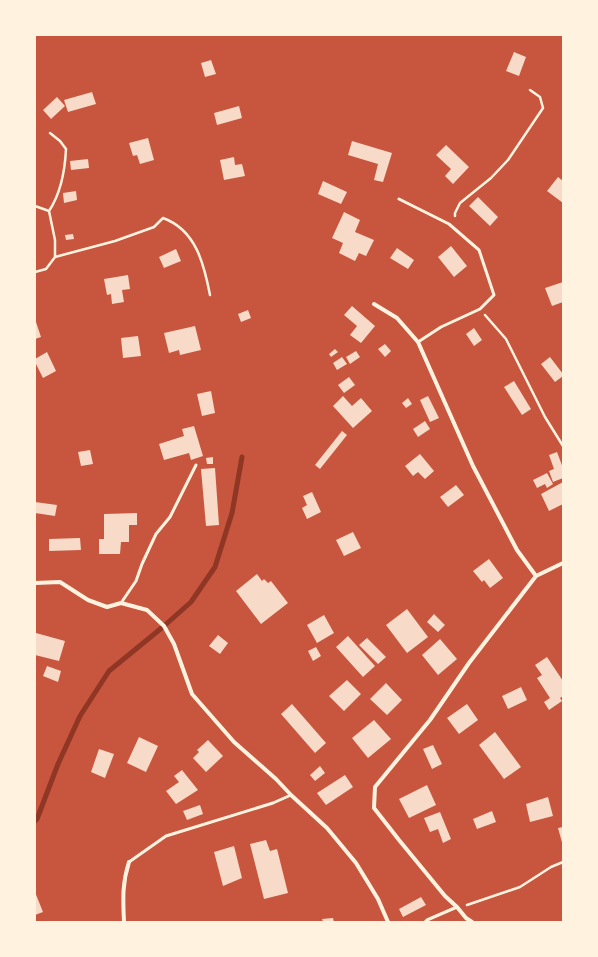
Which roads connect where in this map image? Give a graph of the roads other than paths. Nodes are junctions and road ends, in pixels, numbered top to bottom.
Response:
1 (399, 199) dead end
2 (374, 304) dead end
3 (418, 342) junction
4 (196, 465) dead end
5 (563, 563) edge
6 (536, 576) junction
7 (35, 583) edge
8 (121, 603) junction
9 (291, 795) junction
10 (129, 862) joint
11 (457, 907) junction
12 (124, 922) edge
13 (388, 922) edge
14 (425, 922) edge
15 (472, 922) edge

1 - 3 lane
2 - 3 street
3 - 6 street
4 - 8 lane
5 - 6 street
6 - 11 street
7 - 8 street
8 - 9 street
9 - 10 lane
9 - 13 street
10 - 12 street
11 - 14 lane
11 - 15 street

